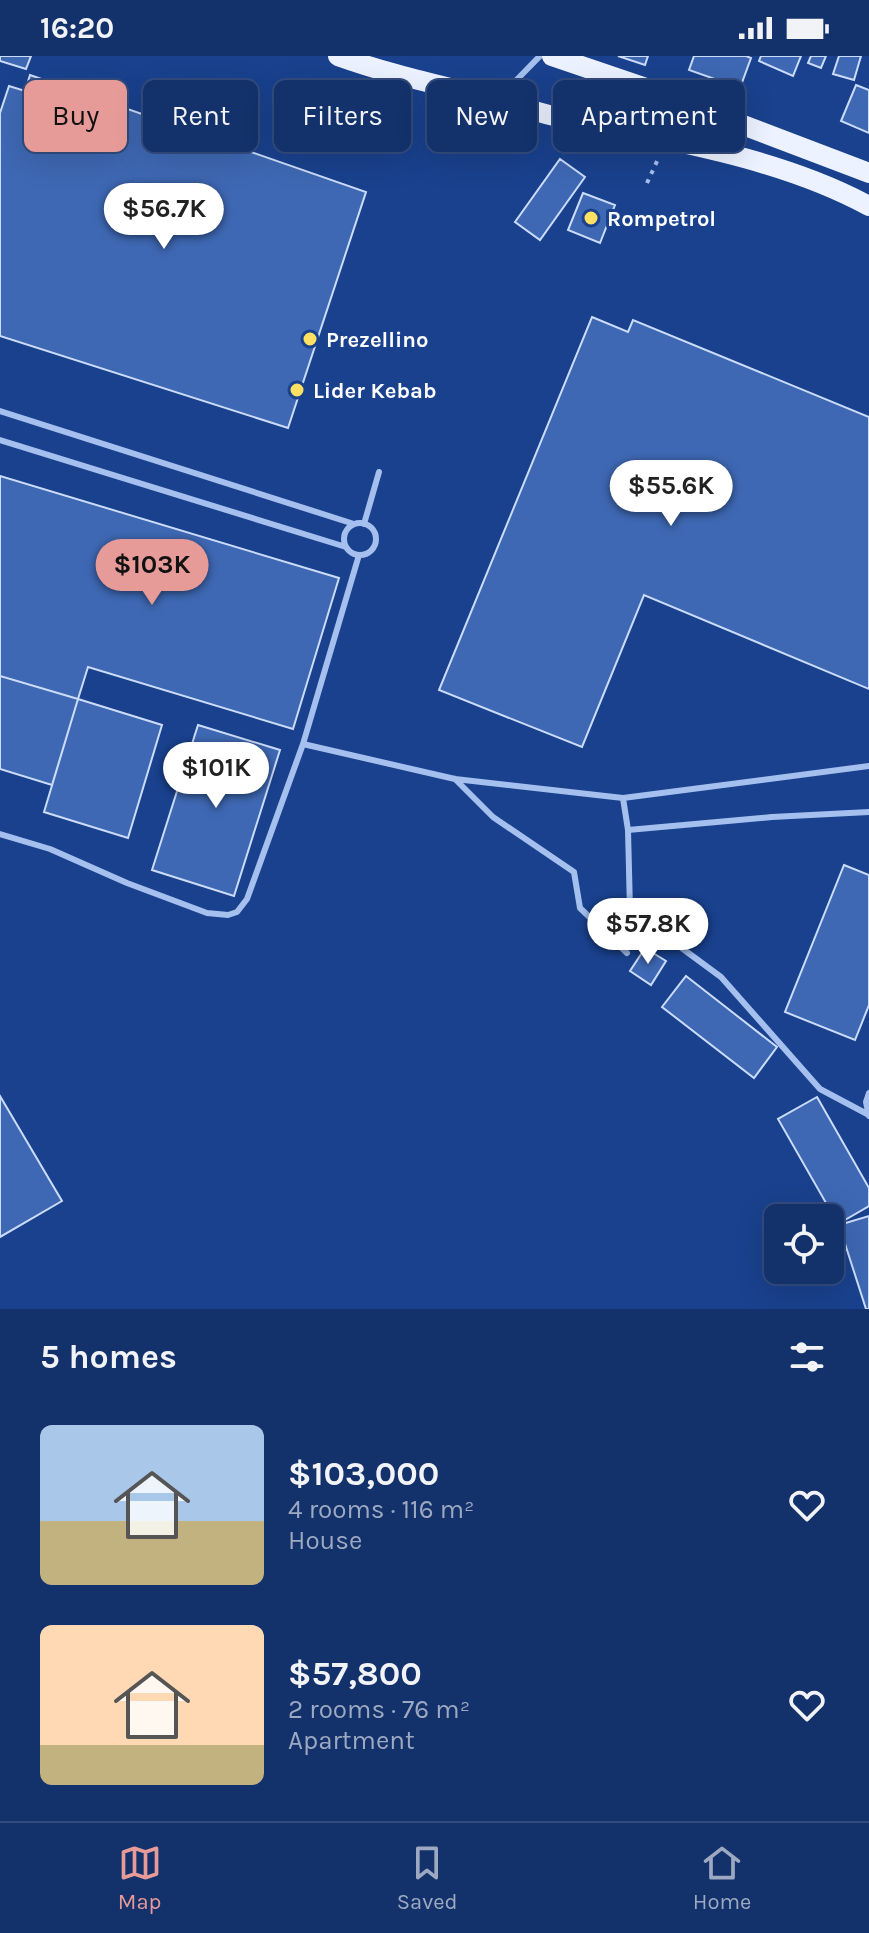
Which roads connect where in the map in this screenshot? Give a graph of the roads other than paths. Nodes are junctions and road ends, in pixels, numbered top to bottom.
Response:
1 (338, 56) edge
2 (540, 56) edge
3 (552, 56) edge
4 (517, 80) edge
5 (427, 82) edge
6 (537, 111) edge
7 (869, 173) edge
8 (869, 206) edge
9 (0, 411) edge
10 (0, 440) edge
11 (379, 472) dead end
12 (354, 524) junction
13 (364, 524) junction
14 (346, 547) junction
15 (359, 555) junction
16 (303, 744) junction
17 (869, 766) edge
18 (455, 779) junction
19 (623, 798) junction
20 (869, 812) edge
21 (628, 830) junction
22 (0, 834) edge
23 (627, 953) dead end
24 (869, 1093) edge
25 (869, 1115) edge

1 - 5 main road
2 - 4 lane
3 - 7 main road
6 - 8 main road
9 - 12 lane
10 - 14 lane
11 - 13 lane
12 - 13 lane
12 - 14 lane
13 - 15 lane
14 - 15 lane
15 - 16 lane
16 - 18 lane
16 - 22 lane
17 - 19 lane
18 - 19 lane
18 - 23 lane
19 - 21 lane
20 - 21 lane
21 - 25 lane
24 - 25 lane

